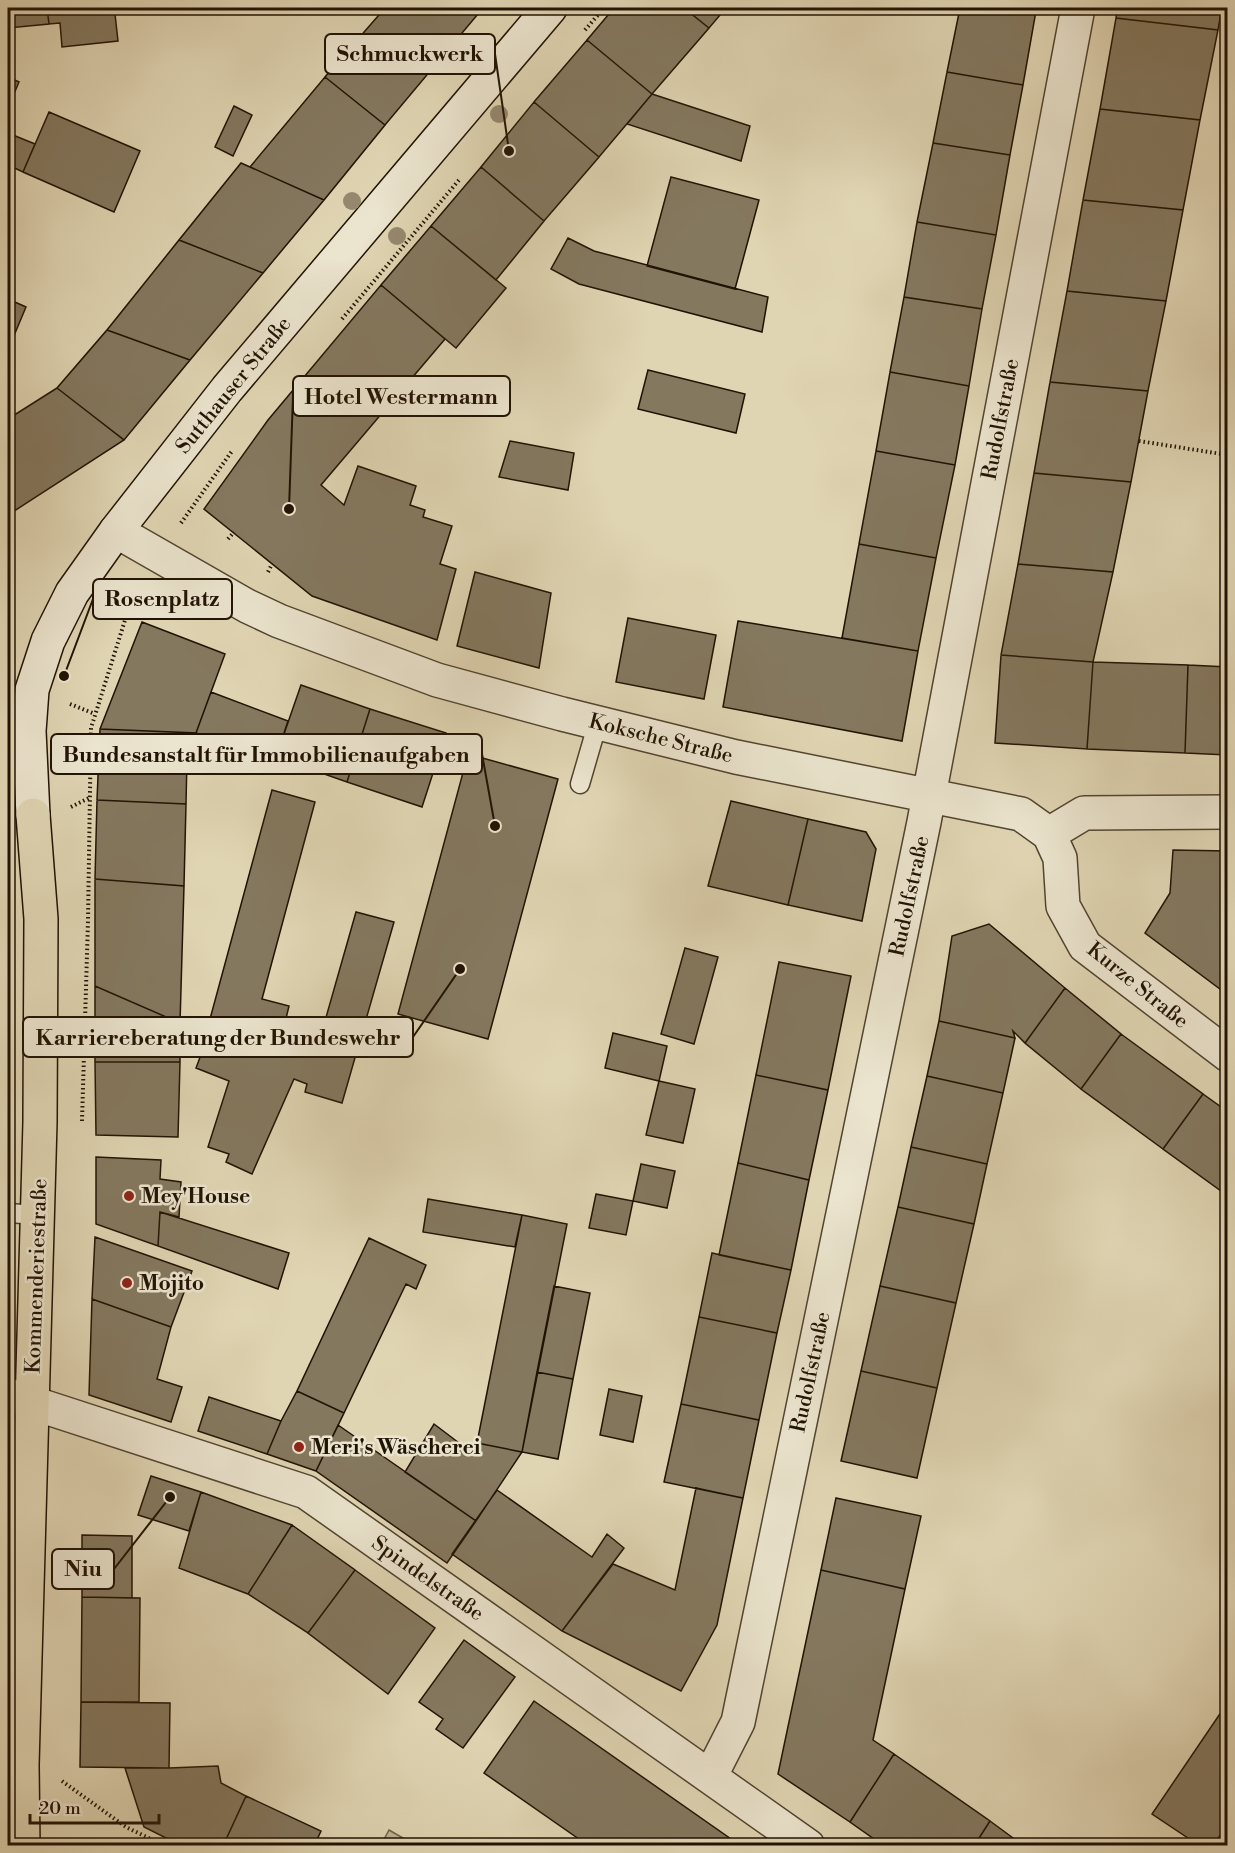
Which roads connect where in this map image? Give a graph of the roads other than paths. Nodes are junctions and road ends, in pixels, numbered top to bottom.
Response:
1 (550, 8) edge
2 (1078, 8) edge
3 (116, 531) junction
4 (598, 722) junction
5 (580, 784) dead end
6 (929, 797) junction
7 (1227, 812) edge
8 (16, 814) edge
9 (1049, 834) junction
10 (1227, 1055) edge
11 (23, 1214) edge
12 (20, 1399) edge
13 (710, 1777) junction
14 (23, 1845) edge
15 (808, 1845) edge

1 - 3 street, Sutthauser Straße
2 - 6 street, Rudolfstraße
3 - 4 street, Koksche Straße
3 - 8 street, Sutthauser Straße
4 - 5 lane
4 - 6 street, Koksche Straße
6 - 9 street, Koksche Straße
6 - 13 street, Rudolfstraße
7 - 9 street
8 - 11 main road, Kommenderiestraße
9 - 10 street, Kurze Straße
11 - 12 main road, Kommenderiestraße
12 - 13 street, Spindelstraße
12 - 14 main road, Kommenderiestraße
13 - 15 street, Spindelstraße

